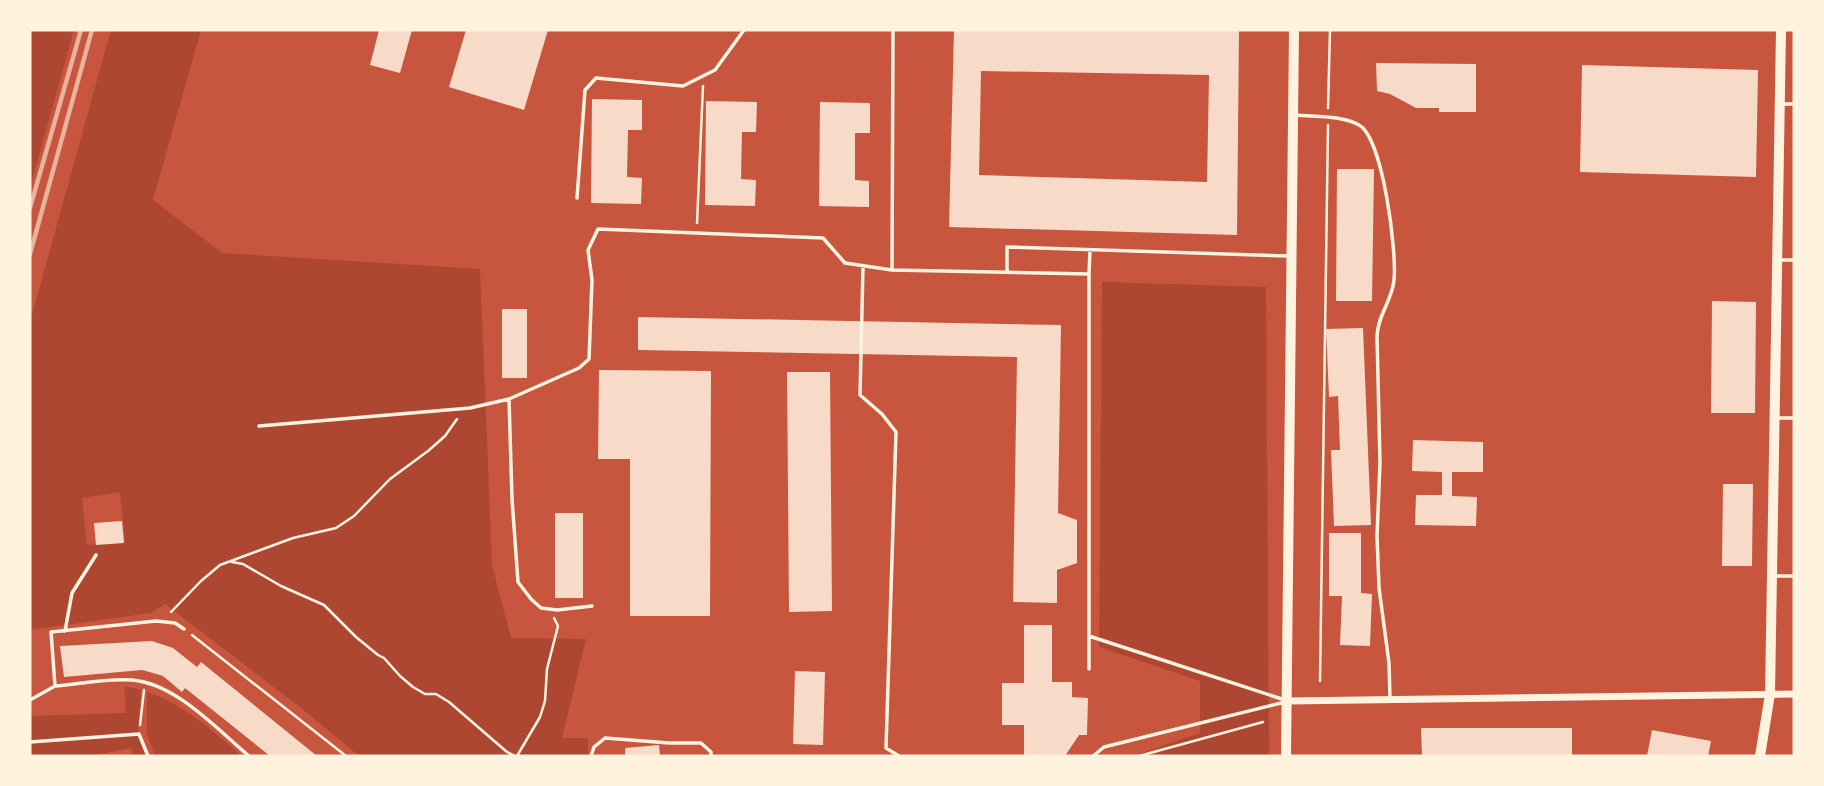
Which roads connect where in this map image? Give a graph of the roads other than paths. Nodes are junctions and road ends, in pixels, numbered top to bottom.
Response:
1 (744, 30) edge
2 (892, 30) edge
3 (1294, 30) edge
4 (1782, 30) edge
5 (1780, 104) junction
6 (1794, 104) edge
7 (1293, 115) junction
8 (577, 198) dead end
9 (1090, 250) junction
10 (1291, 256) junction
11 (1778, 260) junction
12 (1794, 260) edge
13 (863, 266) junction
14 (892, 270) junction
15 (1007, 272) junction
16 (1088, 274) junction
17 (509, 399) junction
18 (1775, 418) junction
19 (1794, 418) edge
20 (259, 426) dead end
21 (96, 555) dead end
22 (1772, 576) junction
23 (1794, 576) edge
24 (592, 606) dead end
25 (184, 629) road end
26 (65, 631) junction
27 (1089, 636) junction
28 (1089, 669) dead end
29 (55, 686) junction
30 (1770, 694) junction
31 (1794, 694) edge
32 (1390, 699) junction
33 (30, 701) edge
34 (1287, 701) junction
35 (30, 742) edge
36 (148, 756) edge
37 (249, 756) edge
38 (591, 756) edge
39 (711, 756) edge
40 (899, 756) edge
41 (1093, 756) edge
42 (1286, 756) edge
43 (1760, 756) edge

1 - 8 lane
2 - 14 lane
3 - 7 street
4 - 5 street
5 - 6 lane
5 - 11 street
7 - 10 street
7 - 32 lane
9 - 10 lane
9 - 15 lane
9 - 16 lane
10 - 34 street
11 - 12 lane
11 - 18 street
13 - 14 lane
13 - 17 lane
13 - 40 lane
14 - 15 lane
15 - 16 lane
16 - 27 lane
17 - 20 lane
17 - 24 lane
18 - 19 lane
18 - 22 street
21 - 26 lane
22 - 23 lane
22 - 30 street
25 - 26 lane
26 - 29 lane
27 - 28 lane
27 - 34 lane
29 - 33 lane
29 - 37 lane
30 - 31 street
30 - 32 street
30 - 43 street
32 - 34 street
34 - 41 lane
34 - 42 street
35 - 36 lane
38 - 39 lane

